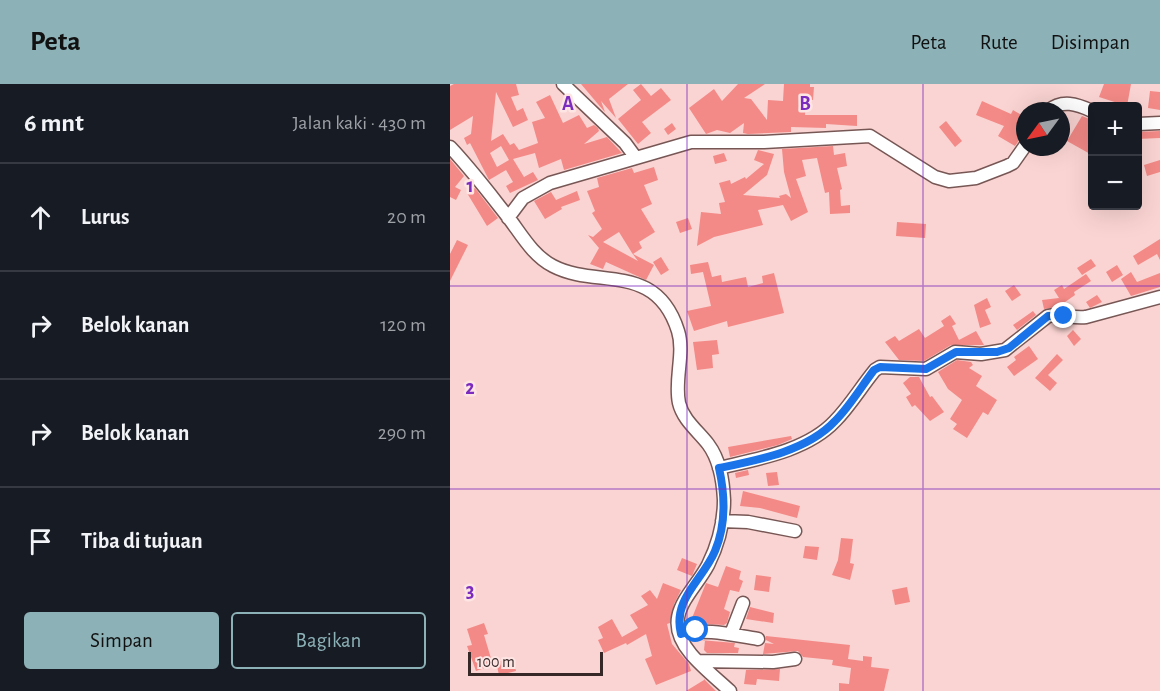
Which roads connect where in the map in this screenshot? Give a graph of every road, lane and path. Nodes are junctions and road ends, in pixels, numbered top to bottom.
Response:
1 (563, 84) edge
2 (1070, 103) edge
3 (1088, 110) edge
4 (1160, 123) edge
5 (1142, 124) edge
6 (450, 147) edge
7 (1017, 156) edge
8 (636, 158) junction
9 (508, 218) junction
10 (1160, 297) edge
11 (719, 468) junction
12 (722, 521) junction
13 (795, 531) dead end
14 (743, 603) dead end
15 (681, 634) junction
16 (731, 634) junction
17 (758, 639) dead end
18 (795, 659) dead end
19 (698, 661) junction
20 (730, 691) edge

1 - 8 street
2 - 3 street
4 - 5 street
6 - 9 street
7 - 8 street
8 - 9 street
9 - 11 street
10 - 11 street
11 - 12 street
12 - 13 street
12 - 15 street
14 - 16 street
15 - 16 street
15 - 19 street
16 - 17 street
18 - 19 street
19 - 20 street

